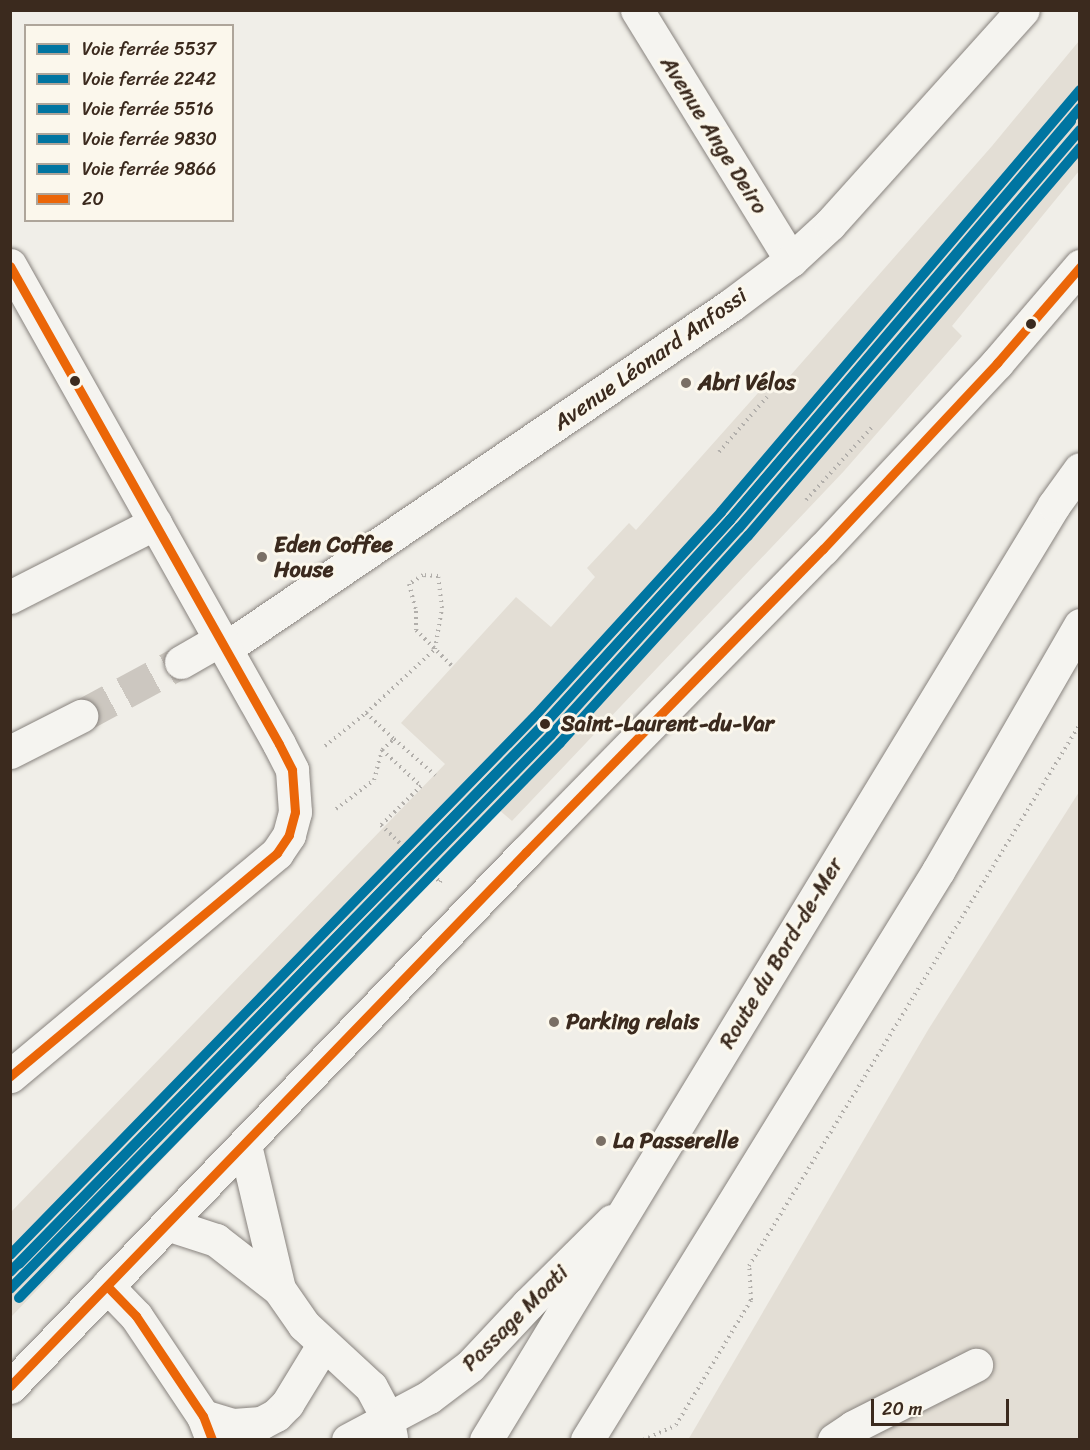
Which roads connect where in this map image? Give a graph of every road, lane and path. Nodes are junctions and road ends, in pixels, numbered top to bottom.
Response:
1 (637, 10) edge
2 (1023, 10) edge
3 (791, 260) junction
4 (10, 265) edge
5 (1080, 266) edge
6 (767, 397) dead end
7 (874, 425) dead end
8 (719, 452) dead end
9 (1080, 469) edge
10 (806, 500) dead end
11 (155, 524) junction
12 (10, 597) edge
13 (1080, 625) edge
14 (224, 644) junction
15 (435, 649) junction
16 (180, 662) tunnel mouth
17 (453, 667) dead end
18 (1080, 670) edge
19 (366, 713) junction
20 (81, 716) tunnel mouth
21 (1080, 724) edge
22 (394, 739) junction
23 (382, 750) junction
24 (10, 752) edge
25 (292, 770) junction
26 (435, 775) dead end
27 (295, 812) junction
28 (938, 871) junction
29 (440, 882) dead end
30 (10, 1076) edge
31 (244, 1144) junction
32 (630, 1203) junction
33 (167, 1224) junction
34 (107, 1287) junction
35 (279, 1290) junction
36 (323, 1345) junction
37 (976, 1365) dead end
38 (10, 1386) edge
39 (207, 1428) edge
40 (389, 1428) edge
41 (348, 1440) edge
42 (486, 1440) edge
43 (587, 1440) edge
44 (643, 1440) edge
45 (834, 1440) edge

1 - 3 main road, Avenue Ange Deiro
2 - 3 main road, Avenue Léonard Anfossi
3 - 14 main road, Avenue Léonard Anfossi
4 - 11 main road
5 - 31 main road
6 - 8 path
7 - 10 path
9 - 32 main road, Route du Bord-de-Mer
11 - 12 main road
11 - 14 main road
13 - 28 main road
14 - 16 main road, Avenue Léonard Anfossi
14 - 25 main road
15 - 15 path
15 - 17 path
15 - 19 path
18 - 28 main road
19 - 22 path
19 - 25 path
20 - 24 main road
21 - 44 path
22 - 23 path
22 - 26 path
23 - 27 path
23 - 29 path
25 - 27 main road
27 - 30 main road
28 - 43 main road
31 - 33 main road
31 - 35 main road
32 - 40 main road, Passage Moati
32 - 42 main road, Route du Bord-de-Mer
33 - 34 main road
33 - 35 main road
34 - 38 main road
34 - 39 main road
35 - 36 main road
36 - 39 main road
36 - 40 main road
37 - 45 main road
40 - 41 main road, Passage Moati

